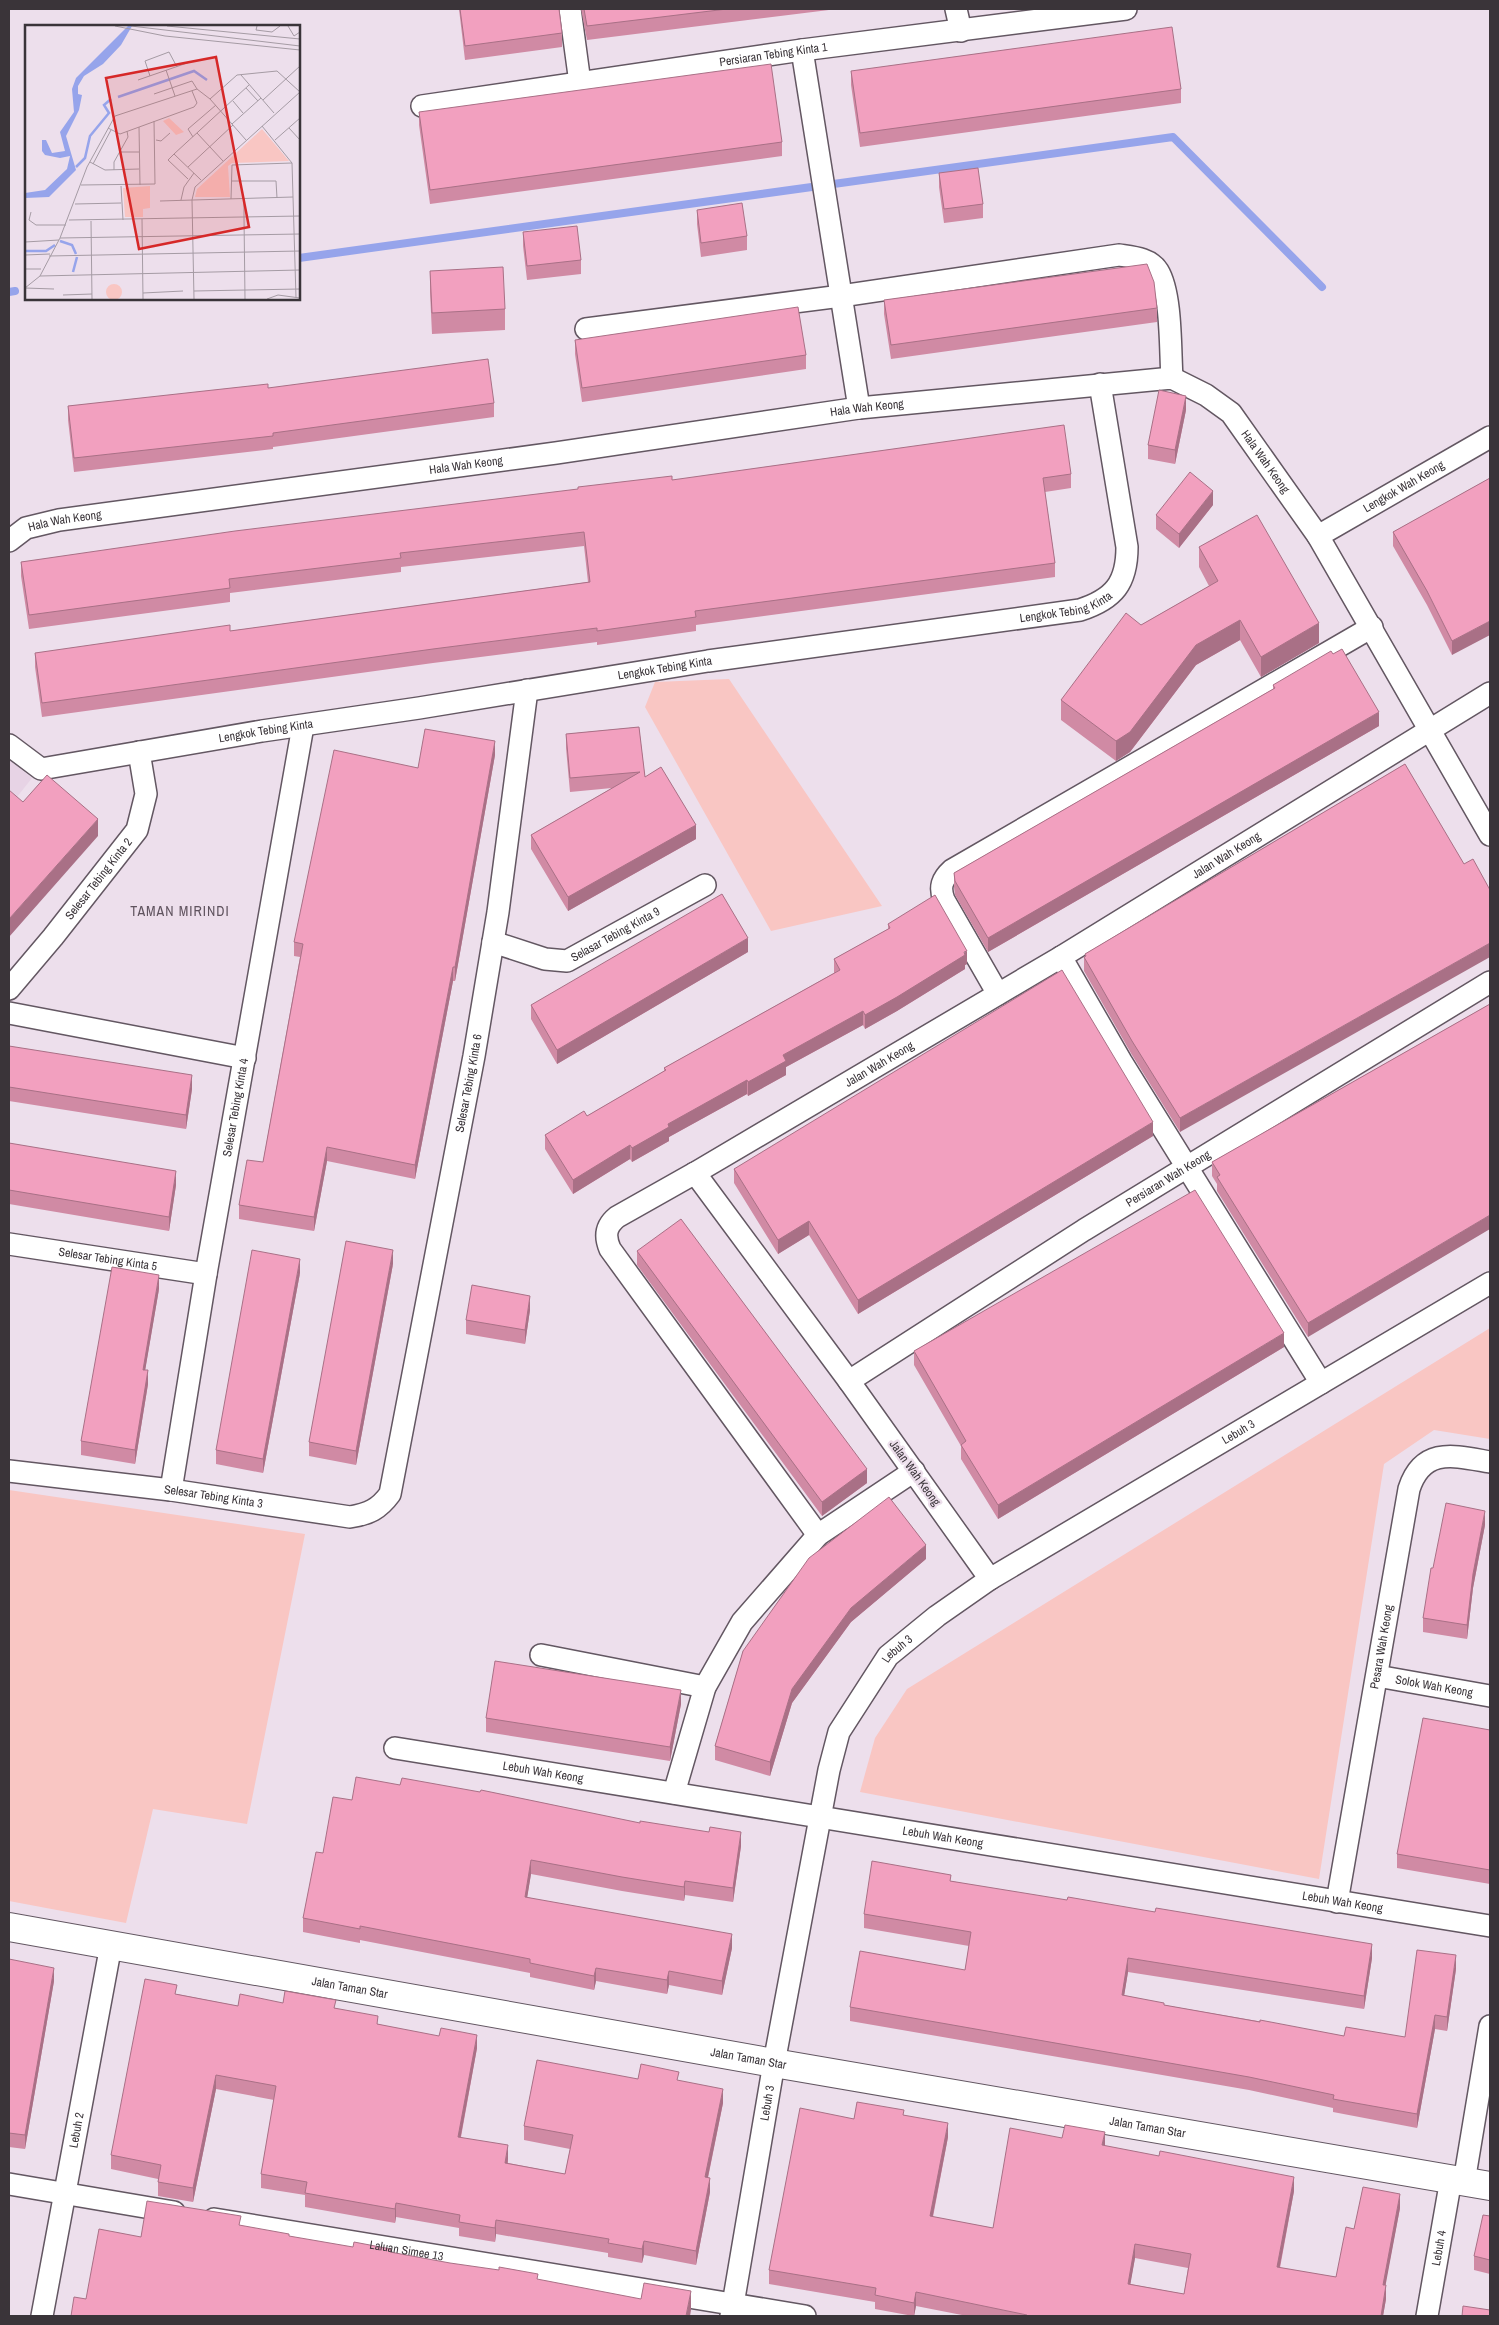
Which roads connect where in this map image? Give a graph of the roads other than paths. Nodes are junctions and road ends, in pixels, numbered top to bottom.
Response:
1 (570, 9) edge
2 (956, 9) edge
3 (1126, 9) edge
4 (961, 31) junction
5 (802, 50) junction
6 (580, 83) junction
7 (422, 106) dead end
8 (841, 296) junction
9 (586, 330) dead end
10 (1172, 378) junction
11 (1100, 384) junction
12 (859, 408) junction
13 (1490, 437) edge
14 (1318, 536) junction
15 (9, 541) edge
16 (1372, 627) junction
17 (527, 690) junction
18 (1490, 693) edge
19 (303, 726) junction
20 (1431, 730) junction
21 (9, 745) edge
22 (139, 752) junction
23 (1490, 835) edge
24 (704, 885) dead end
25 (493, 942) junction
26 (1061, 957) junction
27 (1490, 982) edge
28 (9, 989) edge
29 (998, 994) junction
30 (9, 1012) edge
31 (245, 1058) junction
32 (1188, 1166) junction
33 (695, 1173) junction
34 (9, 1244) edge
35 (206, 1274) junction
36 (1490, 1283) edge
37 (849, 1382) junction
38 (1321, 1383) junction
39 (1490, 1462) edge
40 (9, 1471) edge
41 (914, 1471) junction
42 (394, 1474) joint
43 (171, 1490) junction
44 (818, 1534) junction
45 (990, 1579) junction
46 (541, 1655) dead end
47 (1377, 1676) junction
48 (705, 1687) junction
49 (1490, 1696) edge
50 (395, 1748) dead end
51 (674, 1793) junction
52 (820, 1816) junction
53 (1337, 1902) junction
54 (1490, 1926) edge
55 (9, 1927) edge
56 (111, 1944) junction
57 (1490, 2026) edge
58 (774, 2063) junction
59 (1457, 2181) junction
60 (9, 2184) edge
61 (1490, 2186) edge
62 (63, 2194) junction
63 (732, 2310) edge
64 (42, 2316) edge
65 (805, 2316) edge
66 (1427, 2316) edge

1 - 6 street
2 - 4 street
3 - 4 street, Persiaran Tebing Kinta 1
4 - 5 street, Persiaran Tebing Kinta 1
5 - 6 street, Persiaran Tebing Kinta 1
5 - 8 street
6 - 7 street, Persiaran Tebing Kinta 1
8 - 9 street
8 - 10 street
8 - 12 street
10 - 11 street, Hala Wah Keong
10 - 14 street, Hala Wah Keong
11 - 12 street, Hala Wah Keong
11 - 17 street, Lengkok Tebing Kinta
12 - 15 street, Hala Wah Keong
13 - 14 street, Lengkok Wah Keong
14 - 16 street, Hala Wah Keong
16 - 20 street, Hala Wah Keong
16 - 29 street
17 - 19 street, Lengkok Tebing Kinta
17 - 25 street, Selesar Tebing Kinta 6
18 - 20 street, Jalan Wah Keong
19 - 22 street, Lengkok Tebing Kinta
19 - 31 street, Selesar Tebing Kinta 4
20 - 23 street, Hala Wah Keong
20 - 26 street, Jalan Wah Keong
21 - 22 street, Lengkok Tebing Kinta
22 - 28 street, Selesar Tebing Kinta 2
24 - 25 street, Selasar Tebing Kinta 9
25 - 42 street, Selesar Tebing Kinta 6
26 - 29 street, Jalan Wah Keong
26 - 32 street
27 - 32 street, Persiaran Wah Keong
29 - 33 street, Jalan Wah Keong
30 - 31 street
31 - 35 street, Selesar Tebing Kinta 4
32 - 37 street, Persiaran Wah Keong
32 - 38 street
33 - 37 street, Jalan Wah Keong
33 - 44 street
34 - 35 street, Selesar Tebing Kinta 5
35 - 43 street, Selesar Tebing Kinta 4
36 - 38 street, Lebuh 3
37 - 41 street, Jalan Wah Keong
38 - 45 street, Lebuh 3
39 - 47 street, Pesara Wah Keong
40 - 43 street, Selesar Tebing Kinta 3
41 - 44 street
41 - 45 street, Jalan Wah Keong
42 - 43 street, Selesar Tebing Kinta 3
44 - 48 street
45 - 52 street, Lebuh 3
46 - 48 street
47 - 49 street, Solok Wah Keong
47 - 53 street, Pesara Wah Keong
48 - 51 street
50 - 51 street, Lebuh Wah Keong
51 - 52 street, Lebuh Wah Keong
52 - 53 street, Lebuh Wah Keong
52 - 58 street, Lebuh 3
53 - 54 street, Lebuh Wah Keong
55 - 56 street, Jalan Taman Star
56 - 58 street, Jalan Taman Star
56 - 62 street, Lebuh 2
57 - 59 street, Lebuh 4
58 - 59 street, Jalan Taman Star
58 - 63 street, Lebuh 3
59 - 61 street, Jalan Taman Star
59 - 66 street, Lebuh 4
60 - 62 street, Laluan Simee 13
62 - 63 street, Laluan Simee 13
62 - 64 street, Lebuh 2
63 - 65 street, Laluan Simee 13

